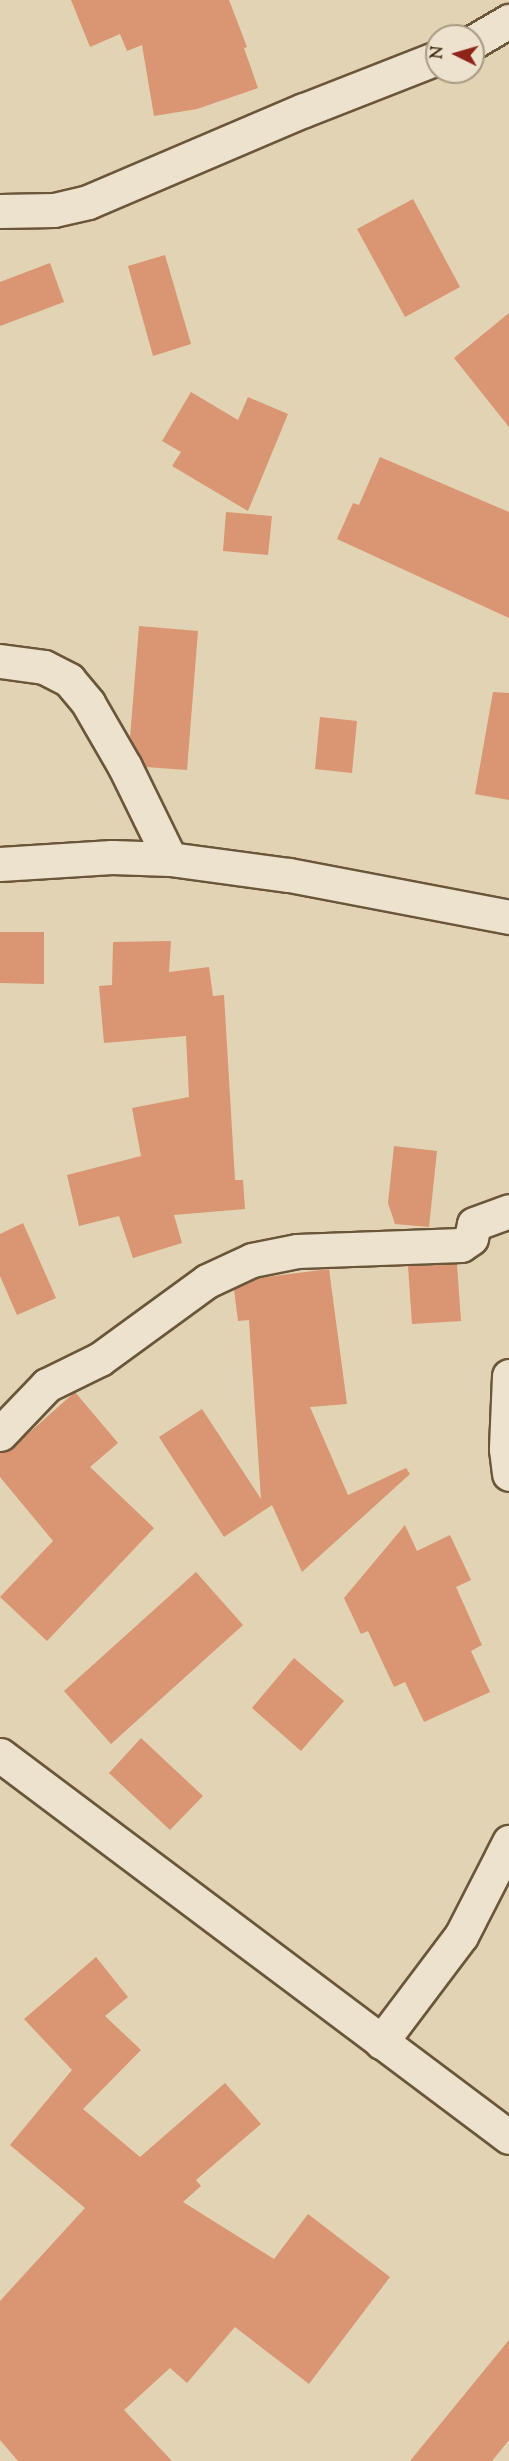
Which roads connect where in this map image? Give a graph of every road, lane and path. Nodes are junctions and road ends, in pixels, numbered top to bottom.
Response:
1 (509, 21) edge
2 (485, 35) edge
3 (425, 63) edge
4 (0, 211) edge
5 (0, 661) edge
6 (170, 859) junction
7 (0, 864) edge
8 (509, 917) edge
9 (509, 1210) edge
10 (509, 1376) edge
11 (0, 1434) edge
12 (509, 1474) edge
13 (0, 1755) edge
14 (509, 1842) edge
15 (381, 2042) junction
16 (509, 2137) edge

1 - 2 street
3 - 4 street
5 - 6 street
6 - 7 street
6 - 8 street
9 - 11 street
10 - 12 street
13 - 15 street
14 - 15 street
15 - 16 street

